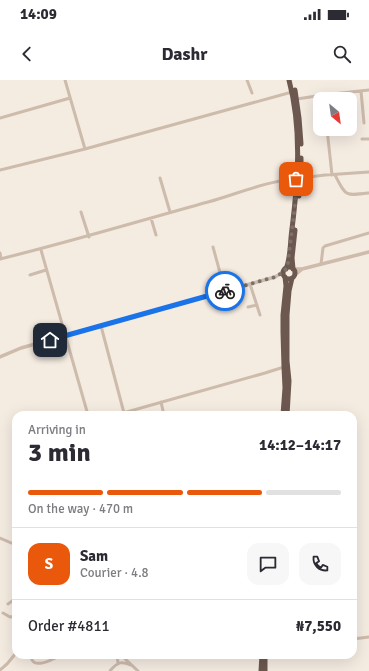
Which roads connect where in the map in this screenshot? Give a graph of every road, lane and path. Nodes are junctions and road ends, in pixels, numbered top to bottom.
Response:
1 (65, 80) edge
2 (247, 80) edge
3 (290, 80) edge
4 (293, 80) edge
5 (369, 90) edge
6 (361, 91) junction
7 (292, 92) junction
8 (352, 92) edge
9 (252, 93) dead end
10 (313, 96) edge
11 (70, 98) junction
12 (297, 98) junction
13 (0, 118) edge
14 (364, 123) dead end
15 (328, 136) edge
16 (362, 139) dead end
17 (369, 139) edge
18 (85, 149) junction
19 (0, 170) edge
20 (369, 172) edge
21 (333, 175) junction
22 (160, 178) dead end
23 (299, 179) junction
24 (369, 193) edge
25 (81, 212) dead end
26 (170, 212) junction
27 (151, 218) junction
28 (369, 233) edge
29 (156, 235) dead end
30 (89, 237) junction
31 (213, 248) dead end
32 (41, 250) junction
33 (369, 252) edge
34 (0, 253) edge
35 (1, 259) edge
36 (321, 264) junction
37 (294, 269) junction
38 (302, 269) junction
39 (46, 270) junction
40 (285, 270) junction
41 (30, 275) dead end
42 (275, 277) junction
43 (285, 277) junction
44 (293, 277) junction
45 (250, 284) junction
46 (225, 291) junction
47 (257, 305) junction
48 (248, 307) dead end
49 (260, 315) dead end
50 (101, 326) junction
51 (65, 336) junction
52 (0, 357) edge
53 (284, 367) junction
54 (161, 402) junction
55 (87, 411) edge
56 (123, 411) edge
57 (131, 411) edge
58 (163, 411) edge
59 (283, 411) edge
60 (287, 411) edge
61 (0, 538) edge
62 (12, 543) edge
63 (12, 601) edge
64 (8, 604) dead end
65 (3, 613) dead end
66 (12, 617) edge
67 (369, 637) edge
68 (357, 638) edge
69 (12, 658) edge
70 (32, 659) edge
71 (54, 659) edge
72 (118, 659) edge
73 (125, 659) edge
74 (262, 659) edge
75 (266, 659) edge
76 (51, 661) joint
77 (118, 663) junction
78 (133, 666) junction
79 (0, 670) edge
80 (110, 671) edge
81 (138, 671) edge
82 (261, 671) edge
83 (265, 671) edge

1 - 11 street
2 - 9 street
3 - 7 highway
4 - 12 highway
5 - 6 street
6 - 8 street
6 - 14 street
7 - 18 street
7 - 23 highway
10 - 12 street
11 - 13 street
11 - 18 street
12 - 23 highway
15 - 21 street
16 - 17 street
18 - 19 street
20 - 21 street
21 - 23 street
21 - 24 street
22 - 26 street
23 - 26 street
23 - 37 highway
23 - 40 highway
25 - 30 street
26 - 27 street
27 - 29 street
27 - 30 street
28 - 36 street
30 - 32 street
31 - 46 street
32 - 35 street
32 - 39 street
33 - 36 street
34 - 35 street
36 - 38 street
37 - 38 street
37 - 40 highway
37 - 44 highway
38 - 44 street
39 - 41 street
39 - 51 street
40 - 42 street
40 - 43 highway
42 - 43 street
42 - 45 street
43 - 44 highway
43 - 53 highway
44 - 60 highway
45 - 46 street
45 - 47 street
46 - 50 street
47 - 48 street
47 - 49 street
50 - 51 street
50 - 56 street
51 - 52 street
51 - 55 street
53 - 54 street
53 - 59 highway
54 - 57 street
54 - 58 street
61 - 62 street
63 - 64 street
65 - 66 street
67 - 68 street
69 - 79 street
70 - 76 street
71 - 76 street
72 - 77 street
73 - 78 street
74 - 82 highway
75 - 83 highway
77 - 78 street
77 - 80 street
78 - 81 street

